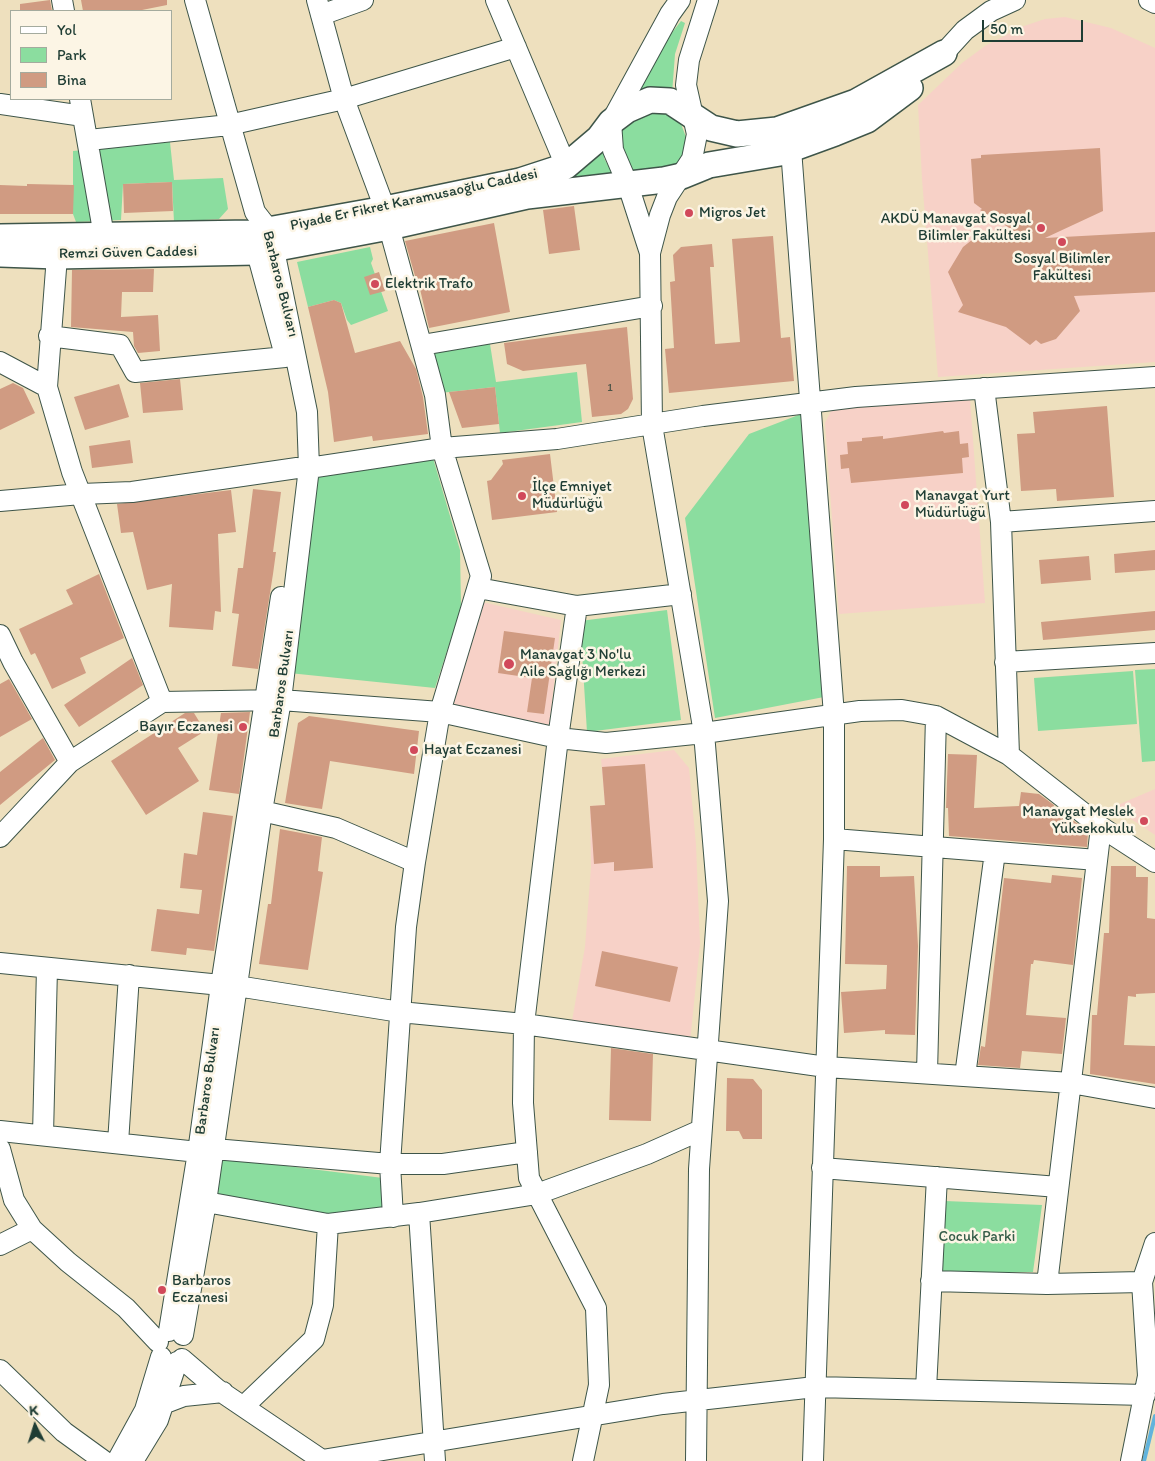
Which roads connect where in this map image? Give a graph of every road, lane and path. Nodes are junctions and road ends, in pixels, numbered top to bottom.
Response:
1 (195, 0) edge
2 (363, 0) edge
3 (496, 0) edge
4 (680, 0) edge
5 (708, 0) edge
6 (1015, 0) edge
7 (1149, 0) edge
8 (1155, 3) edge
9 (319, 7) edge
10 (516, 47) junction
11 (944, 52) junction
12 (344, 99) junction
13 (0, 104) edge
14 (82, 107) edge
15 (695, 118) junction
16 (611, 122) junction
17 (229, 126) junction
18 (89, 140) junction
19 (790, 149) junction
20 (566, 166) junction
21 (682, 176) junction
22 (628, 185) junction
23 (387, 218) junction
24 (261, 235) junction
25 (104, 236) junction
26 (0, 237) edge
27 (650, 253) junction
28 (0, 254) edge
29 (58, 256) junction
30 (652, 306) junction
31 (49, 336) junction
32 (422, 345) junction
33 (285, 356) junction
34 (1, 364) edge
35 (1155, 377) edge
36 (47, 387) junction
37 (984, 388) junction
38 (811, 403) junction
39 (652, 424) junction
40 (442, 448) junction
41 (303, 468) junction
42 (81, 494) junction
43 (0, 501) edge
44 (1155, 511) edge
45 (1001, 522) junction
46 (478, 588) junction
47 (681, 594) junction
48 (577, 606) junction
49 (0, 635) edge
50 (1155, 653) edge
51 (1005, 662) junction
52 (6, 666) edge
53 (273, 699) junction
54 (162, 702) junction
55 (440, 712) junction
56 (834, 715) junction
57 (936, 716) junction
58 (704, 733) junction
59 (558, 738) junction
60 (1009, 755) junction
61 (70, 762) junction
62 (262, 811) junction
63 (1101, 827) junction
64 (0, 837) edge
65 (834, 840) junction
66 (932, 847) junction
67 (995, 852) junction
68 (1097, 860) junction
69 (414, 862) junction
70 (1155, 862) edge
71 (0, 963) edge
72 (47, 968) junction
73 (129, 975) junction
74 (229, 986) junction
75 (400, 1012) junction
76 (524, 1024) junction
77 (707, 1050) junction
78 (826, 1067) junction
79 (927, 1073) junction
80 (965, 1076) junction
81 (1071, 1083) junction
82 (1155, 1098) edge
83 (701, 1130) junction
84 (0, 1131) edge
85 (43, 1135) junction
86 (118, 1143) junction
87 (0, 1149) edge
88 (206, 1150) junction
89 (527, 1152) junction
90 (390, 1164) junction
91 (822, 1168) junction
92 (937, 1177) junction
93 (1058, 1186) junction
94 (537, 1194) junction
95 (206, 1202) junction
96 (419, 1213) junction
97 (392, 1216) junction
98 (328, 1224) junction
99 (32, 1229) junction
100 (1155, 1243) edge
101 (0, 1245) edge
102 (931, 1281) junction
103 (1142, 1282) junction
104 (1047, 1284) junction
105 (173, 1346) junction
106 (0, 1370) edge
107 (815, 1387) junction
108 (926, 1389) junction
109 (225, 1393) junction
110 (1145, 1395) junction
111 (697, 1399) junction
112 (163, 1404) junction
113 (244, 1406) junction
114 (592, 1416) junction
115 (434, 1451) edge
116 (323, 1460) edge
117 (104, 1461) edge
118 (117, 1461) edge
119 (133, 1461) edge
120 (582, 1461) edge
121 (696, 1461) edge
122 (813, 1461) edge
123 (1131, 1461) edge

1 - 17 street
2 - 9 street
3 - 10 street
4 - 16 street
5 - 15 street
6 - 11 street, Piyade Er Fikret Karamusaoğlu Caddesi
7 - 8 street
9 - 12 street
10 - 12 street
10 - 20 street
11 - 15 main road, Piyade Er Fikret Karamusaoğlu Caddesi
11 - 19 main road, Piyade Er Fikret Karamusaoğlu Caddesi
12 - 17 street
12 - 23 street
13 - 14 street
14 - 18 street
15 - 16 main road, Piyade Er Fikret Karamusaoğlu Caddesi
15 - 21 street
16 - 20 main road, Piyade Er Fikret Karamusaoğlu Caddesi
16 - 22 street
17 - 18 street
17 - 24 street
18 - 25 street
19 - 21 main road, Piyade Er Fikret Karamusaoğlu Caddesi
19 - 38 street
20 - 23 main road, Piyade Er Fikret Karamusaoğlu Caddesi
21 - 22 main road, Piyade Er Fikret Karamusaoğlu Caddesi
21 - 27 street
22 - 23 main road, Piyade Er Fikret Karamusaoğlu Caddesi
22 - 27 street
23 - 24 main road, Piyade Er Fikret Karamusaoğlu Caddesi
23 - 32 street
24 - 25 main road, Remzi Güven Caddesi
24 - 29 main road, Remzi Güven Caddesi
24 - 33 street, Barbaros Bulvarı
24 - 41 street, Barbaros Bulvarı
25 - 26 main road, Remzi Güven Caddesi
27 - 30 street
28 - 29 main road, Remzi Güven Caddesi
29 - 31 street
30 - 32 street
30 - 39 street
31 - 33 street
31 - 36 street
32 - 40 street
33 - 41 street, Barbaros Bulvarı
34 - 36 street
35 - 37 street
36 - 42 street
37 - 38 street
37 - 45 street
38 - 39 street
38 - 56 street
39 - 40 street
39 - 47 street
40 - 41 street
40 - 46 street
41 - 42 street
41 - 53 street, Barbaros Bulvarı
42 - 43 street
42 - 54 street
44 - 45 street
45 - 51 street
46 - 48 street
46 - 55 street
47 - 48 street
47 - 58 street
48 - 59 street
49 - 52 street
50 - 51 street
51 - 60 street
52 - 61 street
53 - 54 street
53 - 55 street
53 - 62 street, Barbaros Bulvarı
53 - 74 street, Barbaros Bulvarı
54 - 61 street
55 - 59 street
55 - 69 street
56 - 57 street
56 - 58 street
56 - 65 street
57 - 60 street
57 - 66 street
58 - 59 street
58 - 77 street
59 - 76 street
60 - 63 street
61 - 64 street
62 - 69 street
62 - 74 street, Barbaros Bulvarı
63 - 68 street
63 - 70 street
65 - 66 street
65 - 78 street
66 - 67 street
66 - 79 street
67 - 68 street
67 - 80 street
68 - 81 street
69 - 75 street
71 - 72 street
72 - 73 street
72 - 85 street
73 - 74 street
73 - 86 street
74 - 75 street
74 - 88 street, Barbaros Bulvarı
75 - 76 street
75 - 90 street
76 - 77 street
76 - 89 street
77 - 78 street
77 - 83 street
78 - 79 street
78 - 91 street
79 - 80 street
80 - 81 street
81 - 82 street
81 - 93 street
83 - 94 street
83 - 111 street
84 - 85 street
85 - 86 street
86 - 88 street
87 - 99 street
88 - 90 street
88 - 95 street, Barbaros Bulvarı
88 - 105 street, Barbaros Bulvarı
89 - 90 street
89 - 94 street
90 - 97 street
91 - 92 street
91 - 107 street
92 - 93 street
92 - 102 street
93 - 104 street
94 - 96 street
94 - 114 street
95 - 98 street
95 - 105 street, Barbaros Bulvarı
96 - 97 street
96 - 115 street
97 - 98 street
98 - 113 street
99 - 101 street
99 - 105 street
100 - 103 street
102 - 104 street
102 - 108 street
103 - 104 street
103 - 110 street
105 - 109 street
105 - 112 street, Barbaros Bulvarı
105 - 118 street, Barbaros Bulvarı
106 - 117 street
107 - 108 street
107 - 111 street
107 - 122 street
108 - 110 street
109 - 112 street
109 - 113 street
110 - 123 street
111 - 114 street
111 - 121 street
112 - 119 street, Barbaros Bulvarı
113 - 116 street
114 - 115 street
114 - 120 street
115 - 116 street

